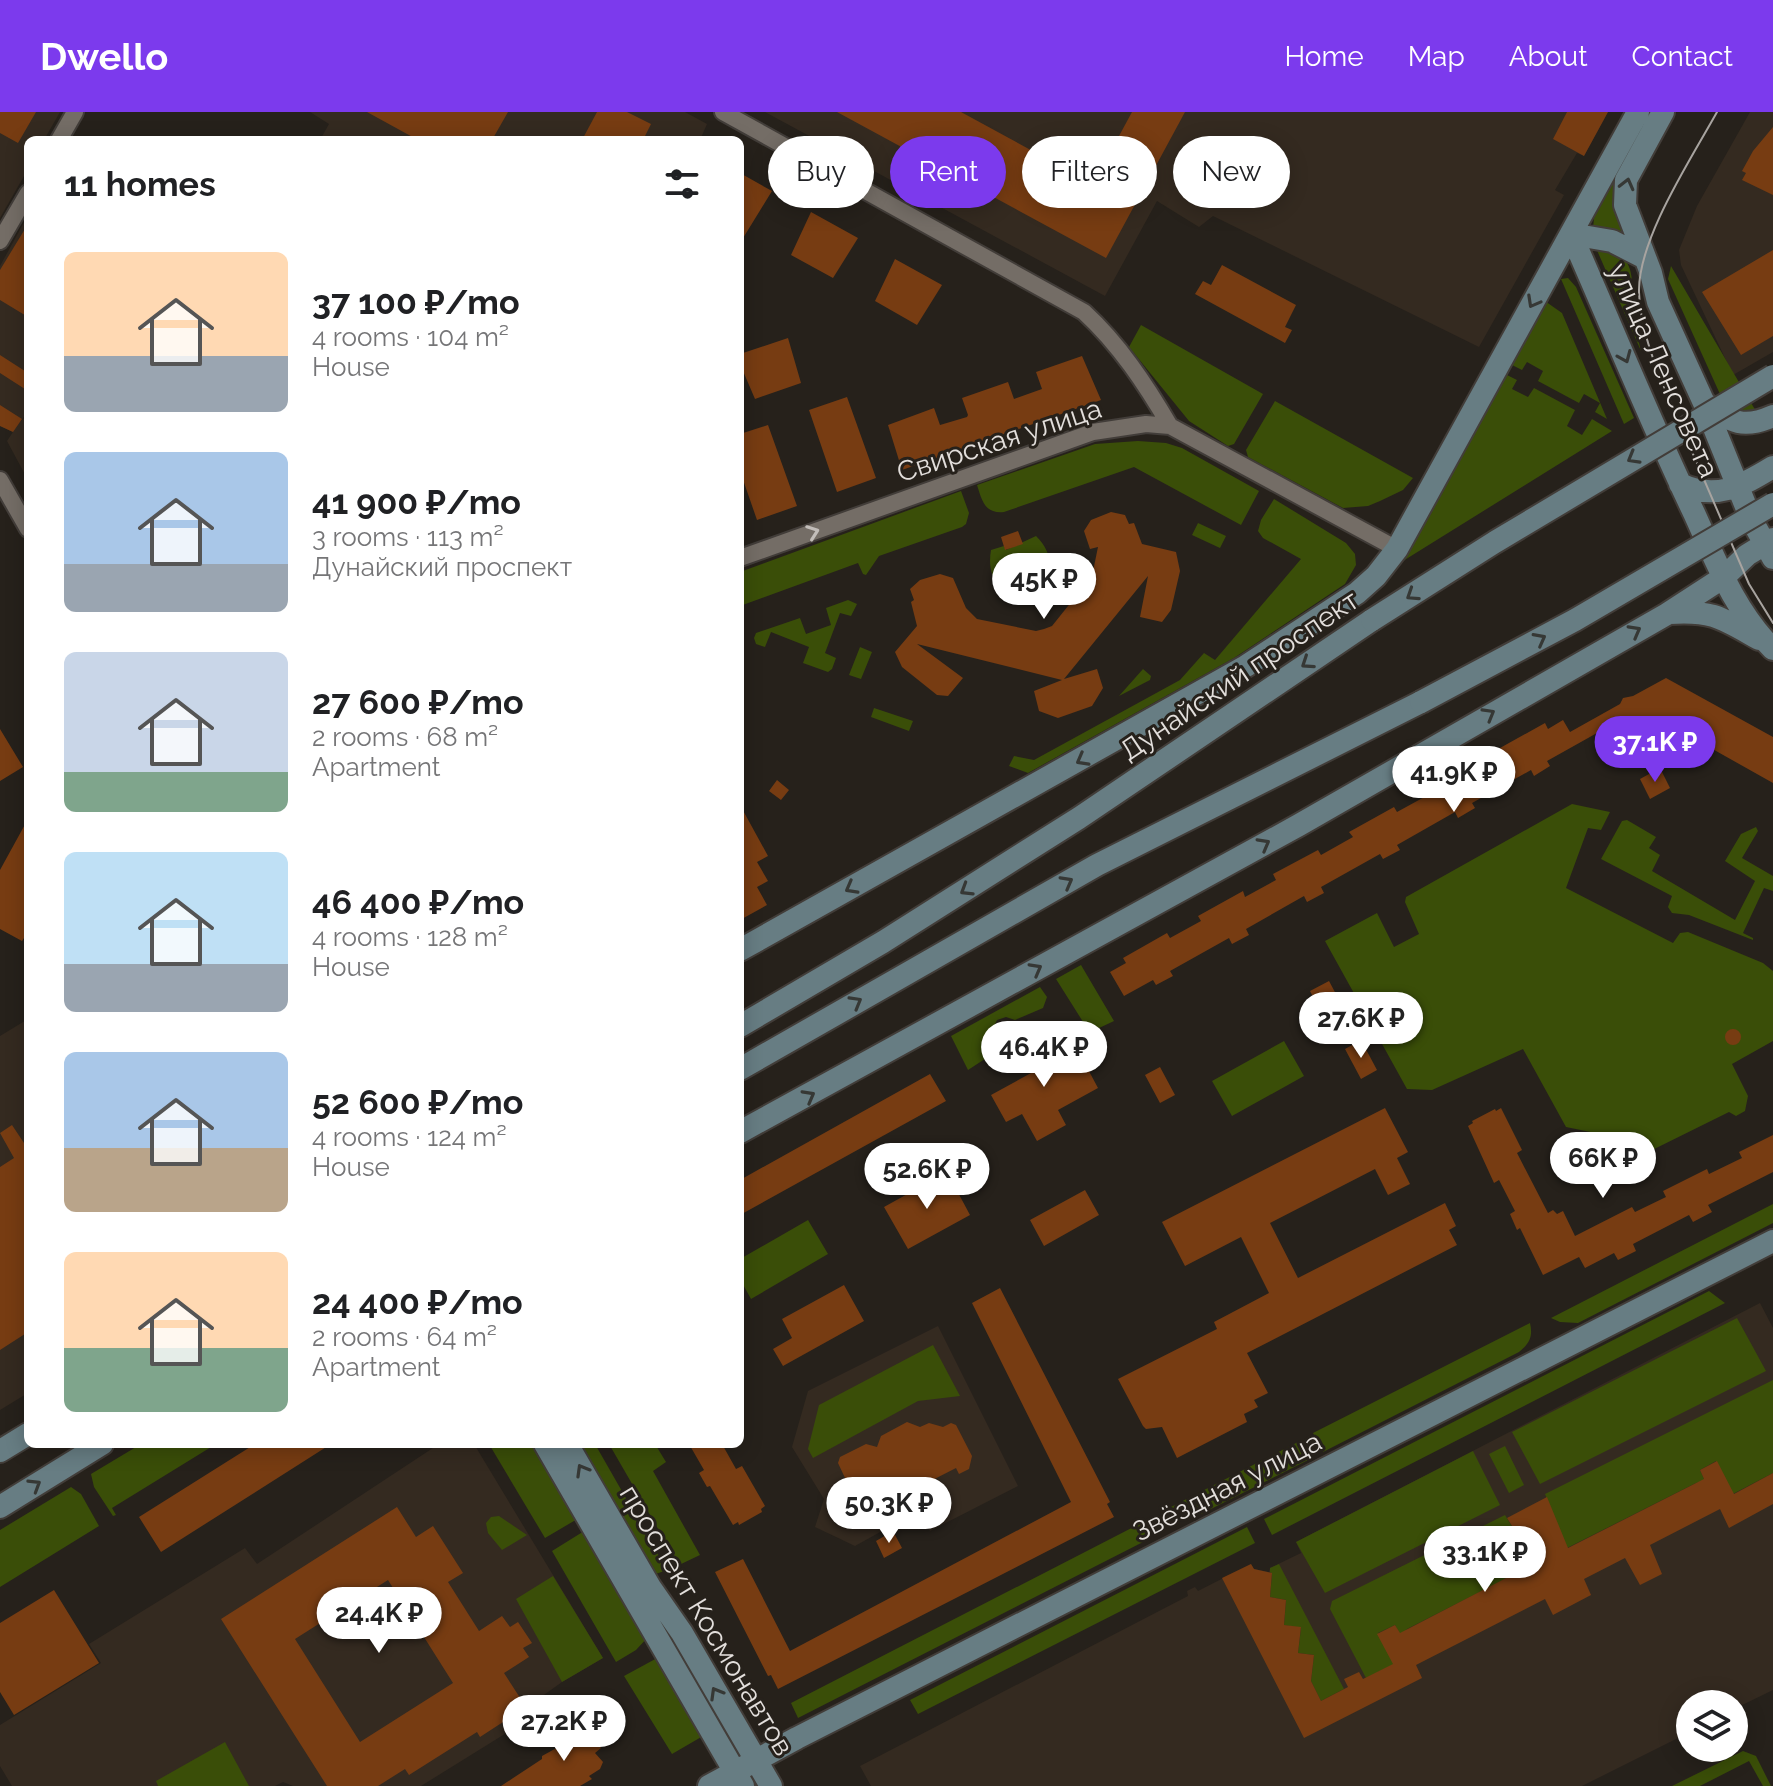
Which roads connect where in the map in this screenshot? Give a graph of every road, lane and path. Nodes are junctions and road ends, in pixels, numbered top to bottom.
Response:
1 (75, 112) edge
2 (723, 112) edge
3 (1638, 112) edge
4 (1663, 112) edge
5 (61, 136) edge
6 (24, 200) edge
7 (1571, 234) junction
8 (0, 241) edge
9 (1645, 258) junction
10 (1773, 376) edge
11 (1704, 403) junction
12 (1773, 416) edge
13 (1170, 426) junction
14 (1773, 467) edge
15 (0, 480) edge
16 (1680, 484) junction
17 (1738, 488) junction
18 (1773, 504) edge
19 (24, 522) edge
20 (1771, 547) edge
21 (1397, 549) junction
22 (744, 557) edge
23 (1724, 577) junction
24 (1667, 614) junction
25 (1771, 647) edge
26 (744, 948) edge
27 (744, 1024) edge
28 (744, 1067) edge
29 (744, 1130) edge
30 (1773, 1241) edge
31 (24, 1436) edge
32 (96, 1448) edge
33 (547, 1448) edge
34 (569, 1448) edge
35 (0, 1451) edge
36 (0, 1507) edge
37 (744, 1772) edge
38 (709, 1786) edge
39 (771, 1786) edge

1 - 5 street
2 - 13 street
3 - 7 street
9 -> 4 street, улица Ленсовета
6 - 8 street
7 - 9 street
7 -> 16 street, улица Ленсовета
7 -> 21 street
9 - 11 street, улица Ленсовета
10 -> 27 street, Дунайский проспект, bridge
11 - 12 street
11 - 17 street, улица Ленсовета
13 - 21 street, Свирская улица
22 -> 13 street, Свирская улица
14 - 17 street
15 - 19 street
16 - 17 street
16 - 23 street, улица Ленсовета
17 - 20 street, улица Ленсовета
28 -> 18 street, bridge
20 - 23 street
21 -> 26 street
23 - 24 street
23 - 25 street, улица Ленсовета
24 - 25 street
29 -> 24 street
30 - 37 street, Звёздная улица
31 - 35 street
36 -> 32 street
33 - 37 street, проспект Космонавтов
37 -> 34 street, проспект Космонавтов
37 - 38 street, Звёздная улица
37 - 39 street, проспект Космонавтов

